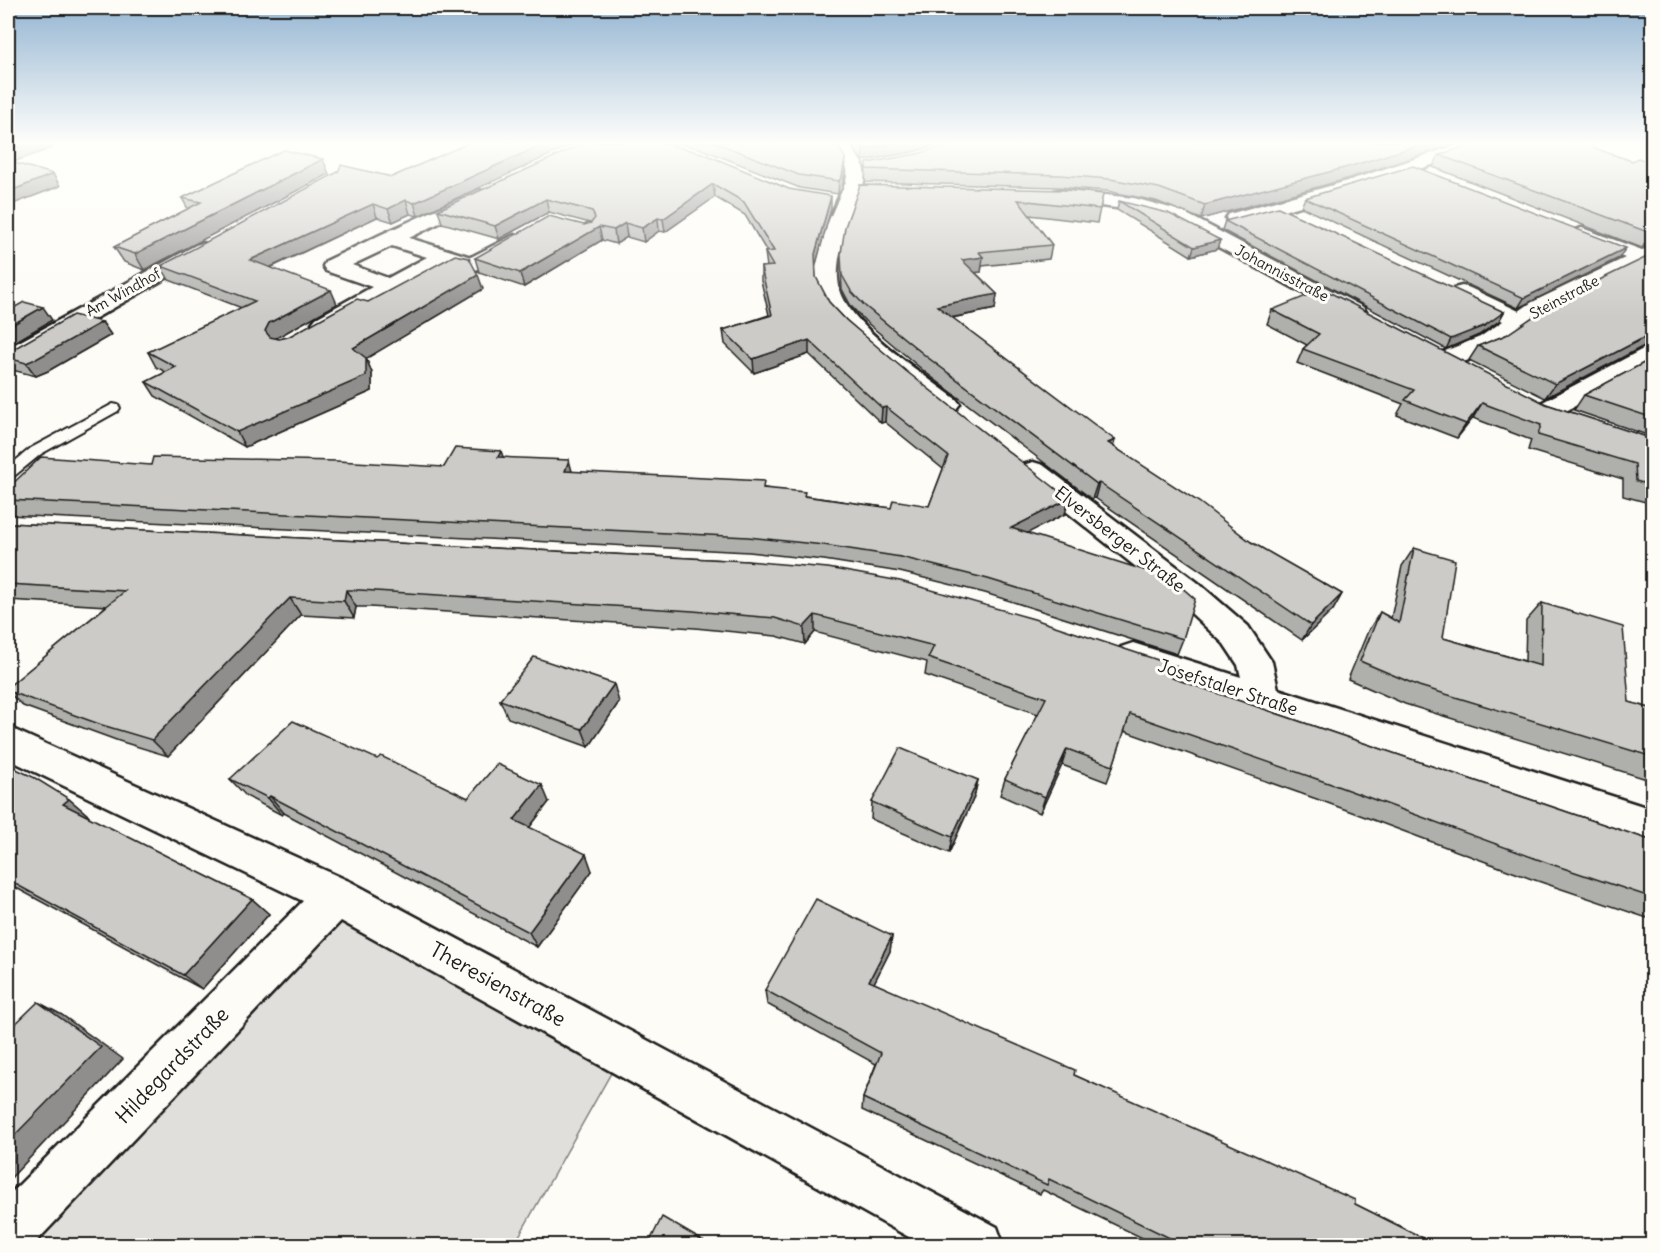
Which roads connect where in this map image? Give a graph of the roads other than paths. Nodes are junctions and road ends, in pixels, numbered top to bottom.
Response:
1 (468, 200) edge
2 (850, 200) edge
3 (1111, 200) edge
4 (1300, 200) edge
5 (1278, 207) junction
6 (1310, 222) edge
7 (1565, 227) edge
8 (1199, 228) junction
9 (530, 231) edge
10 (224, 238) edge
11 (389, 238) junction
12 (445, 256) junction
13 (1649, 257) edge
14 (390, 286) junction
15 (1447, 286) edge
16 (1372, 321) edge
17 (1521, 321) junction
18 (307, 333) edge
19 (1423, 349) edge
20 (1653, 354) edge
21 (8, 358) edge
22 (1444, 360) junction
23 (1471, 374) edge
24 (113, 408) dead end
25 (1576, 422) edge
26 (971, 423) edge
27 (1018, 459) edge
28 (8, 474) edge
29 (1105, 646) edge
30 (1262, 698) junction
31 (8, 742) edge
32 (1653, 826) edge
33 (336, 896) junction
34 (8, 1233) edge
35 (978, 1245) edge

1 - 11 street
2 - 26 street
3 - 8 street, Johannisstraße
4 - 5 street
5 - 6 street
5 - 8 street
7 - 13 street
8 - 16 street, Johannisstraße
9 - 12 street
10 - 21 street, Am Windhof
11 - 12 street
11 - 14 street
12 - 14 street
13 - 17 street, Steinstraße
14 - 18 street
15 - 17 street
17 - 22 street, Steinstraße
19 - 22 street
20 - 25 street
22 - 23 street
24 - 28 lane
27 - 30 street, Elversberger Straße
29 - 30 street, Josefstaler Straße
30 - 32 street, Josefstaler Straße
31 - 33 street, Theresienstraße
33 - 34 street, Hildegardstraße
33 - 35 street, Theresienstraße

